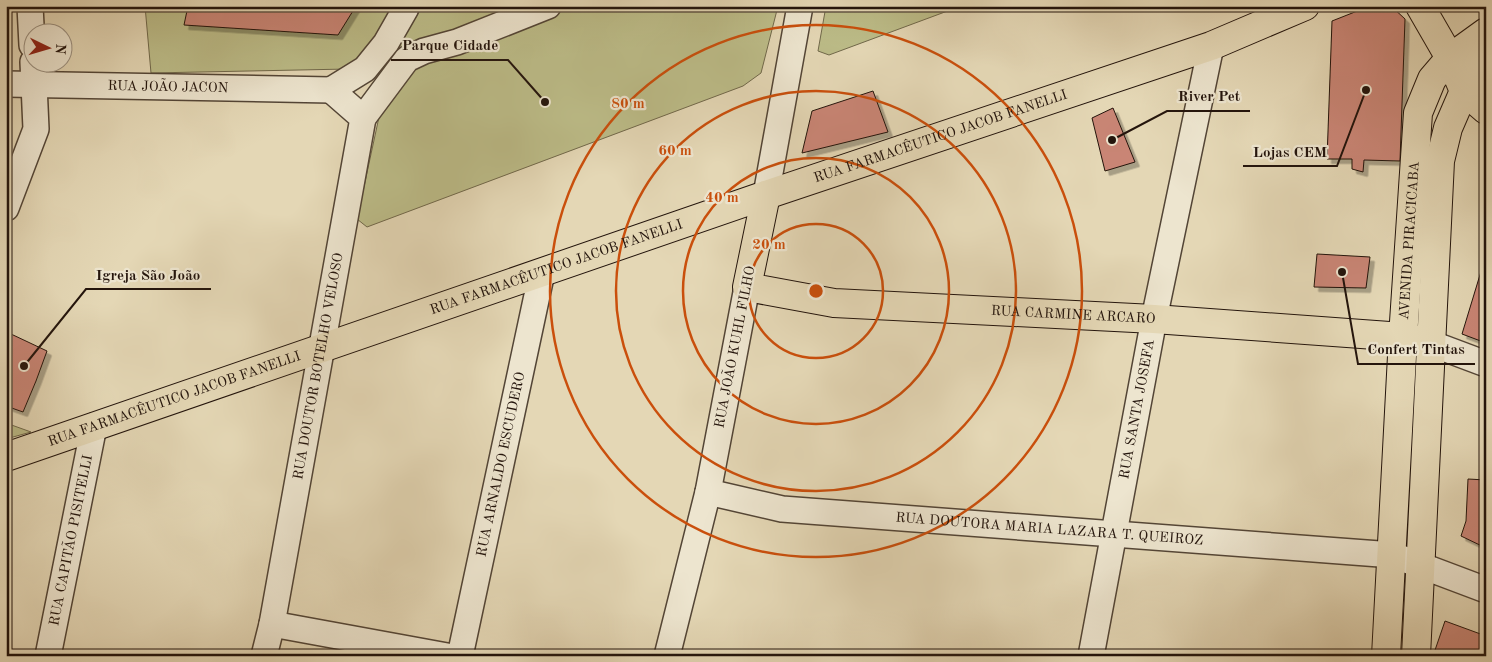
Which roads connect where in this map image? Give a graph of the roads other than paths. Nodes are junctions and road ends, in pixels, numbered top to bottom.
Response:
1 (30, 6) edge
2 (548, 6) edge
3 (800, 6) edge
4 (1305, 6) edge
5 (1420, 6) edge
6 (406, 8) dead end
7 (31, 22) edge
8 (1211, 46) junction
9 (1486, 48) edge
10 (1450, 58) junction
11 (34, 74) edge
12 (6, 84) edge
13 (331, 90) junction
14 (1464, 91) junction
15 (1486, 110) edge
16 (363, 118) junction
17 (766, 195) junction
18 (6, 208) edge
19 (542, 272) junction
20 (746, 287) junction
21 (1154, 320) junction
22 (1403, 337) junction
23 (1430, 343) junction
24 (322, 348) junction
25 (1486, 364) edge
26 (94, 426) junction
27 (6, 457) edge
28 (708, 492) junction
29 (1113, 534) junction
30 (1392, 555) junction
31 (1421, 566) junction
32 (1486, 590) edge
33 (272, 624) junction
34 (48, 656) edge
35 (264, 656) edge
36 (447, 656) edge
37 (460, 656) edge
38 (667, 656) edge
39 (1091, 656) edge
40 (1386, 656) edge
41 (1416, 656) edge

1 - 7 street
2 - 16 street
3 - 17 street, RUA JOÃO KUHL FILHO
4 - 8 main road, RUA FARMACÊUTICO JACOB FANELLI
5 - 10 main road
6 - 13 street
8 - 17 main road, RUA FARMACÊUTICO JACOB FANELLI
8 - 21 street, RUA SANTA JOSEFA
9 - 10 main road, AVENIDA PIRACICABA
9 - 14 main road, AVENIDA PIRACICABA
10 - 14 main road
10 - 22 main road, AVENIDA PIRACICABA
11 - 12 street, RUA JOÃO JACON
11 - 13 street, RUA JOÃO JACON
11 - 18 street
13 - 16 street
14 - 15 main road
14 - 23 main road, AVENIDA PIRACICABA
16 - 24 street, RUA DOUTOR BOTELHO VELOSO
17 - 19 main road, RUA FARMACÊUTICO JACOB FANELLI
17 - 20 main road, RUA JOÃO KUHL FILHO
19 - 24 main road, RUA FARMACÊUTICO JACOB FANELLI
19 - 37 street, RUA ARNALDO ESCUDERO
20 - 21 main road, RUA CARMINE ARCARO
20 - 28 street, RUA JOÃO KUHL FILHO
21 - 22 main road, RUA CARMINE ARCARO
21 - 29 street, RUA SANTA JOSEFA
22 - 23 main road, RUA CARMINE ARCARO
22 - 30 main road, AVENIDA PIRACICABA
23 - 25 street
23 - 31 main road, AVENIDA PIRACICABA
24 - 26 main road, RUA FARMACÊUTICO JACOB FANELLI
24 - 33 street, RUA DOUTOR BOTELHO VELOSO
26 - 27 main road, RUA FARMACÊUTICO JACOB FANELLI
26 - 34 street, RUA CAPITÃO PISITELLI
28 - 29 street, RUA DOUTORA MARIA LAZARA T. QUEIROZ
28 - 38 street, RUA JOÃO KUHL FILHO
29 - 30 street, RUA DOUTORA MARIA LAZARA T. QUEIROZ
29 - 39 street, RUA SANTA JOSEFA
30 - 31 street, RUA DOUTORA MARIA LAZARA T. QUEIROZ
30 - 40 main road, AVENIDA PIRACICABA
31 - 32 street, RUA DOUTORA MARIA LAZARA T. QUEIROZ
31 - 41 main road, AVENIDA PIRACICABA
33 - 35 street, RUA DOUTOR BOTELHO VELOSO
33 - 36 street

